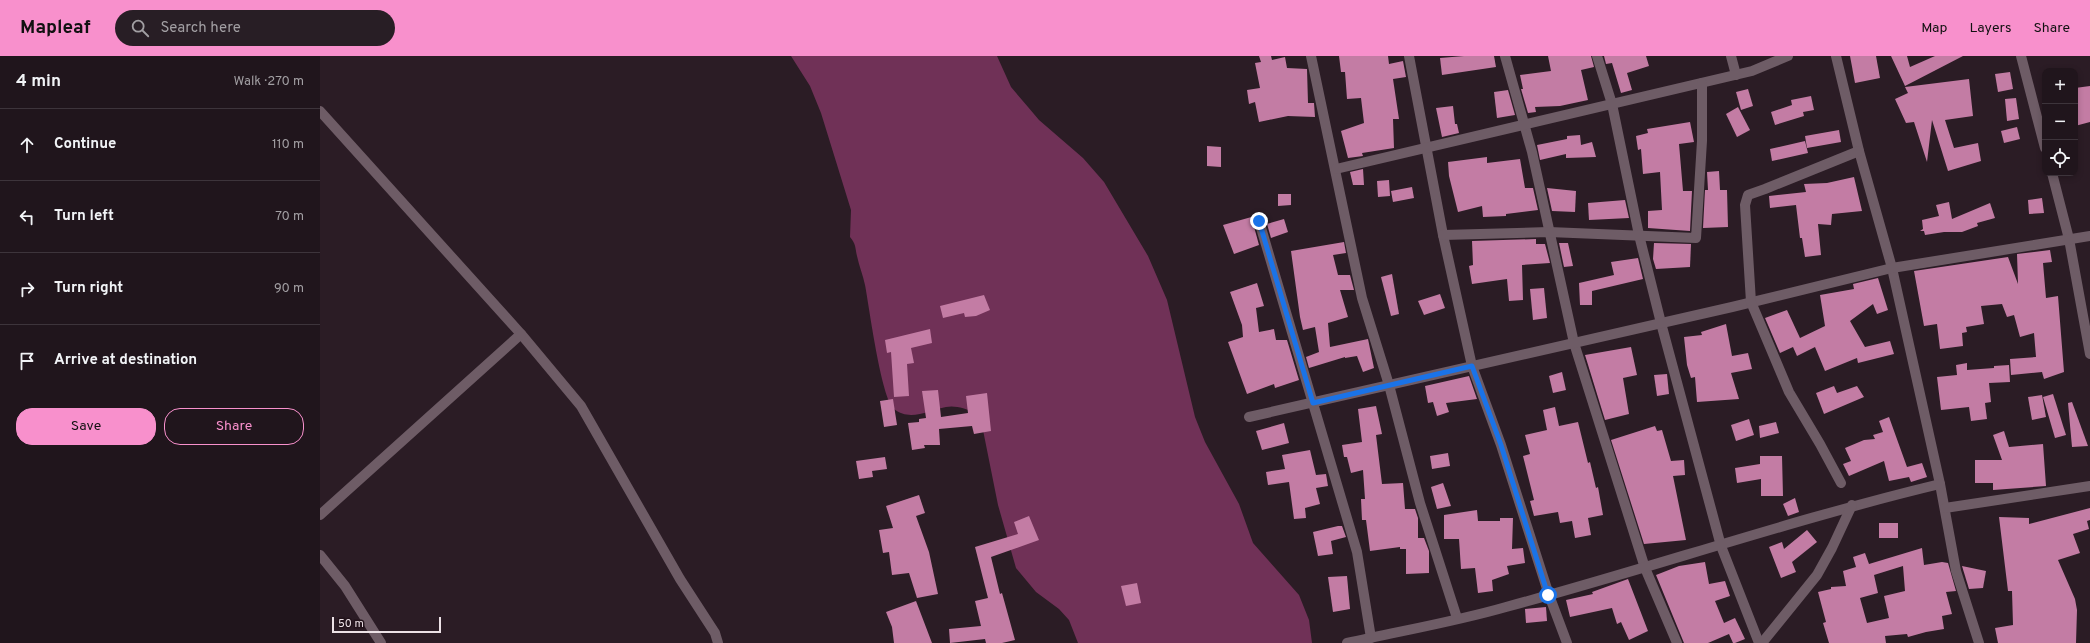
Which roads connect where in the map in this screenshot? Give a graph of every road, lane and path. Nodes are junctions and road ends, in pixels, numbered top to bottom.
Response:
1 (1311, 56) edge
2 (1409, 56) edge
3 (1505, 56) edge
4 (1597, 56) edge
5 (1731, 56) edge
6 (1788, 56) edge
7 (1836, 56) edge
8 (2021, 56) edge
9 (1736, 75) junction
10 (1702, 83) junction
11 (1612, 104) junction
12 (320, 111) edge
13 (1523, 125) junction
14 (2043, 140) edge
15 (1427, 147) junction
16 (1859, 151) junction
17 (1336, 169) junction
18 (2053, 176) edge
19 (1259, 221) dead end
20 (1549, 232) junction
21 (1443, 235) junction
22 (1639, 235) junction
23 (2090, 236) edge
24 (2069, 239) junction
25 (1892, 268) junction
26 (1751, 302) junction
27 (1661, 323) junction
28 (521, 334) junction
29 (1574, 343) junction
30 (2090, 354) edge
31 (1472, 366) junction
32 (1389, 385) junction
33 (1313, 403) junction
34 (1249, 417) dead end
35 (1841, 483) dead end
36 (1940, 484) junction
37 (2090, 486) edge
38 (1852, 505) junction
39 (1945, 508) junction
40 (320, 515) edge
41 (1721, 546) junction
42 (320, 555) edge
43 (1645, 568) junction
44 (1548, 595) junction
45 (1457, 618) junction
46 (1371, 638) junction
47 (381, 643) edge
48 (718, 643) edge
49 (1347, 643) edge
50 (1567, 643) edge
51 (1677, 643) edge
52 (1761, 643) edge
53 (1979, 643) edge

1 - 17 street
2 - 15 street
3 - 13 street
4 - 11 street
5 - 9 street
6 - 9 street
7 - 16 street
8 - 14 street
9 - 10 street
10 - 11 street
10 - 22 street
11 - 13 street
11 - 22 street
12 - 28 street
13 - 15 street
13 - 20 street
15 - 17 street
15 - 21 street
16 - 25 street
16 - 26 street
17 - 32 street
18 - 24 street
19 - 33 street
20 - 21 street
20 - 22 street
20 - 29 street
21 - 31 street
22 - 27 street
23 - 24 street
24 - 25 street
24 - 30 street
25 - 26 street
25 - 36 street
26 - 27 street
26 - 35 street
27 - 29 street
27 - 41 street
28 - 40 street
28 - 48 street
29 - 31 street
29 - 43 street
31 - 32 street
31 - 44 street
32 - 33 street
32 - 45 street
33 - 34 street
33 - 46 street
36 - 38 street
36 - 39 street
37 - 39 street
38 - 41 street
38 - 52 street
39 - 53 street
41 - 43 street
41 - 52 street
42 - 47 street
43 - 44 street
43 - 51 street
44 - 45 street
44 - 50 street
45 - 46 street
46 - 49 street

